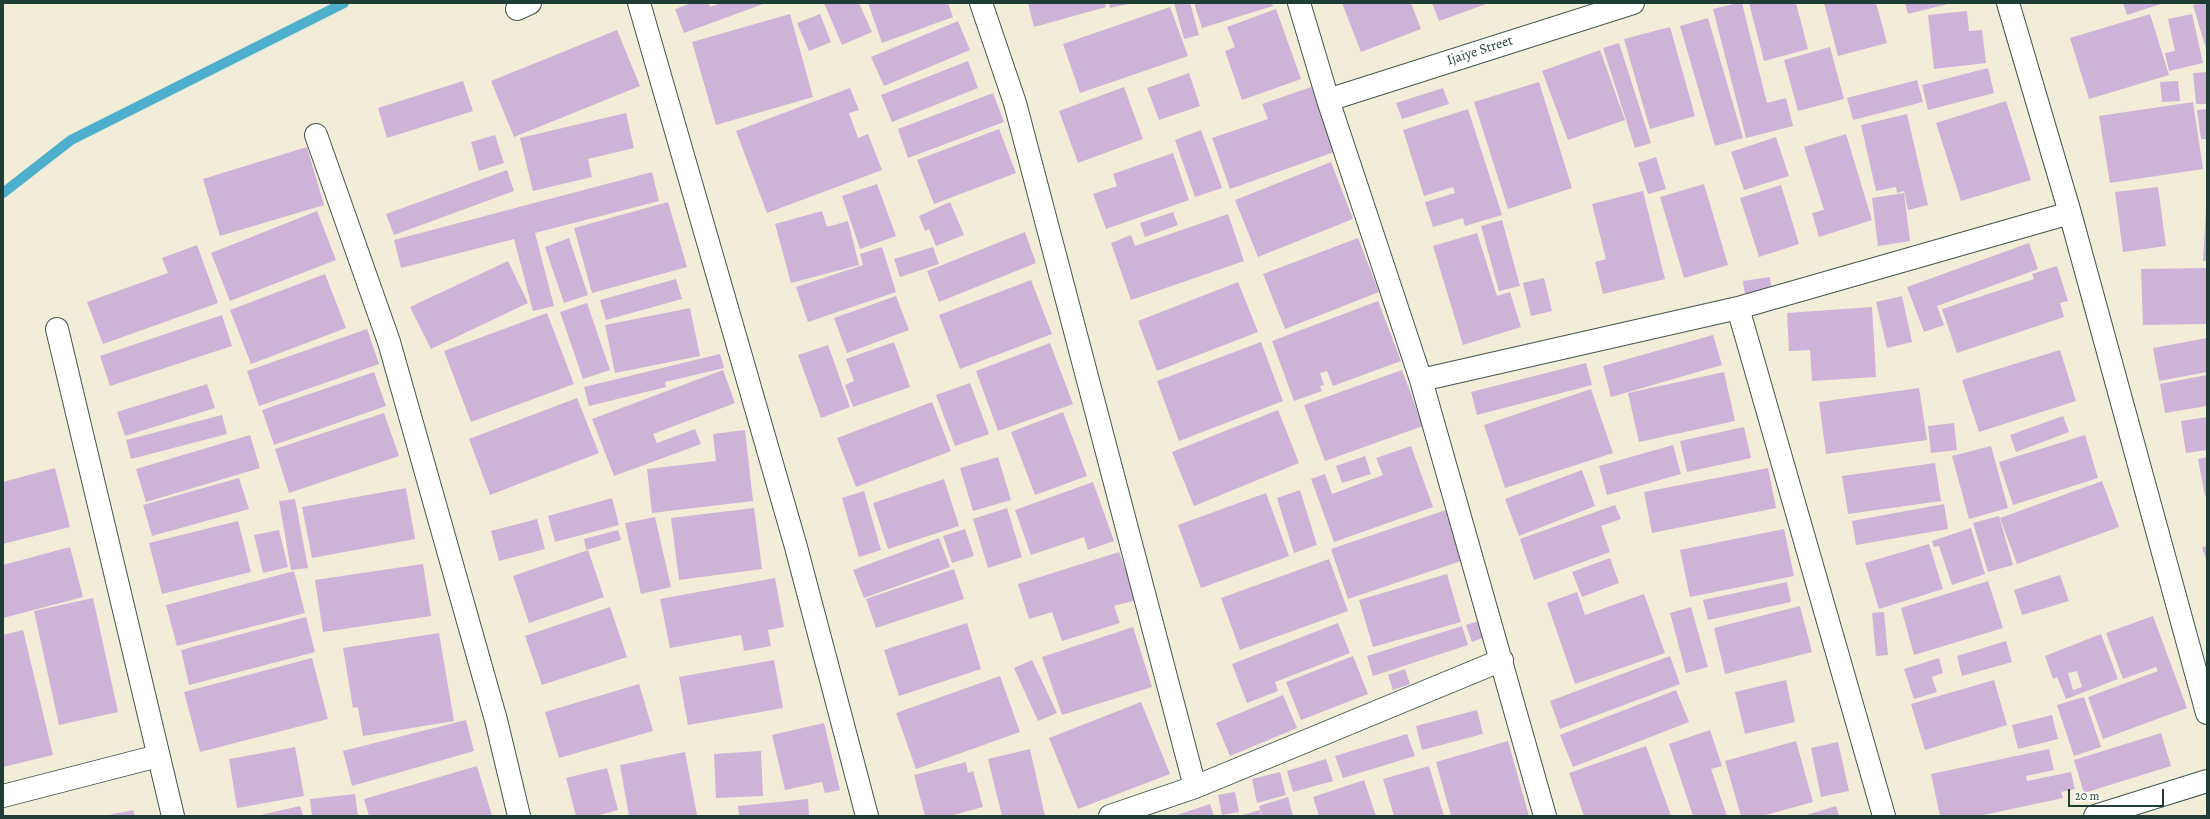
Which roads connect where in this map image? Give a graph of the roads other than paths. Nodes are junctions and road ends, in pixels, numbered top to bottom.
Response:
1 (639, 3) edge
2 (981, 3) edge
3 (1299, 3) edge
4 (1633, 3) edge
5 (2008, 3) edge
6 (1328, 100) junction
7 (316, 135) dead end
8 (2070, 213) junction
9 (1738, 308) junction
10 (57, 329) dead end
11 (1421, 380) junction
12 (1502, 660) junction
13 (2207, 713) edge
14 (158, 756) junction
15 (2207, 781) edge
16 (1194, 787) junction
17 (3, 796) edge
18 (173, 816) edge
19 (519, 816) edge
20 (867, 816) edge
21 (1110, 816) edge
22 (1545, 816) edge
23 (1884, 816) edge
24 (2095, 816) edge

1 - 20 street
2 - 16 street
3 - 6 street
4 - 6 street, Ijaiye Street
5 - 8 street
6 - 11 street
7 - 19 street
8 - 9 street
8 - 13 street
9 - 11 street
9 - 23 street
10 - 14 street
11 - 12 street
12 - 16 street
12 - 22 street
14 - 17 street
14 - 18 street
15 - 24 street
16 - 21 street

